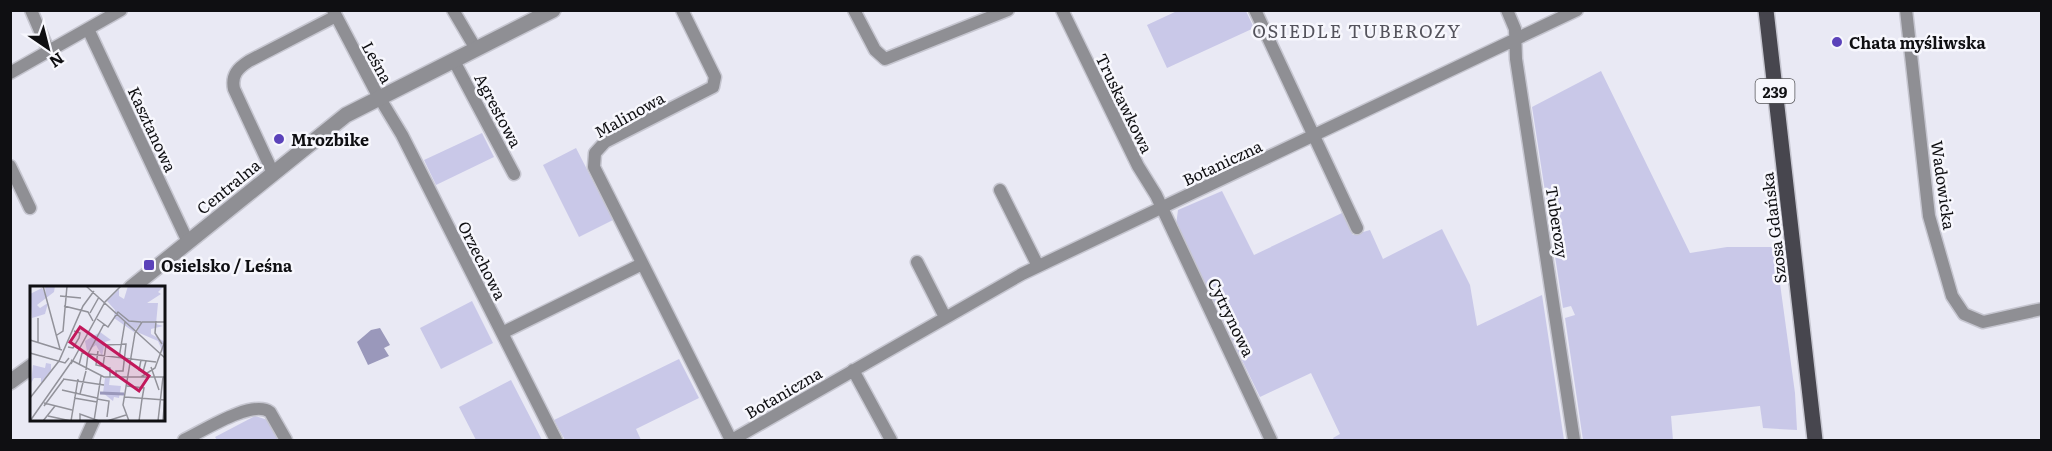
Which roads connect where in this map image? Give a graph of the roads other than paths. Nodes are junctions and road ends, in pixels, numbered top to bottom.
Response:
1 (31, 10) edge
2 (122, 10) edge
3 (453, 10) edge
4 (553, 10) edge
5 (682, 10) edge
6 (854, 10) edge
7 (1008, 10) edge
8 (1062, 10) edge
9 (1255, 10) edge
10 (1507, 10) edge
11 (1578, 10) edge
12 (1766, 10) edge
13 (1906, 10) edge
14 (335, 13) edge
15 (88, 29) junction
16 (1516, 41) junction
17 (476, 49) junction
18 (49, 51) junction
19 (454, 61) junction
20 (10, 73) edge
21 (379, 96) junction
22 (1314, 137) junction
23 (10, 166) edge
24 (273, 172) junction
25 (514, 174) dead end
26 (1000, 190) dead end
27 (30, 208) dead end
28 (1161, 208) junction
29 (1357, 228) dead end
30 (188, 242) junction
31 (916, 262) dead end
32 (642, 264) junction
33 (1038, 266) junction
34 (133, 286) edge
35 (2042, 309) edge
36 (945, 318) junction
37 (502, 333) junction
38 (30, 367) edge
39 (854, 370) junction
40 (10, 382) edge
41 (94, 421) edge
42 (84, 441) edge
43 (184, 441) edge
44 (286, 441) edge
45 (556, 441) edge
46 (731, 441) edge
47 (891, 441) edge
48 (1272, 441) edge
49 (1574, 441) edge
50 (1815, 441) edge

1 - 18 street
2 - 15 street
3 - 17 street
4 - 17 street, Centralna
5 - 32 street, Malinowa
6 - 7 street
8 - 28 street, Truskawkowa
9 - 22 street
10 - 16 street, Tuberozy
11 - 16 street, Botaniczna
12 - 50 main road, Szosa Gdańska / 239
13 - 35 street, Wadowicka
14 - 21 street, Leśna
14 - 24 street
15 - 18 street
15 - 30 street, Kasztanowa
16 - 22 street, Botaniczna
16 - 49 street, Tuberozy
17 - 19 street, Centralna
18 - 20 street
19 - 21 street, Centralna
19 - 25 street, Agrestowa
21 - 24 street, Centralna
21 - 37 street, Orzechowa
22 - 28 street, Botaniczna
22 - 29 street
23 - 27 street
24 - 30 street, Centralna
26 - 33 street
28 - 33 street, Botaniczna
28 - 48 street, Cytrynowa
30 - 34 street, Centralna
31 - 36 street
32 - 37 street
32 - 46 street, Malinowa
33 - 36 street, Botaniczna
36 - 39 street, Botaniczna
37 - 45 street, Orzechowa
38 - 40 street
39 - 46 street, Botaniczna
39 - 47 street
41 - 42 street
43 - 44 street

